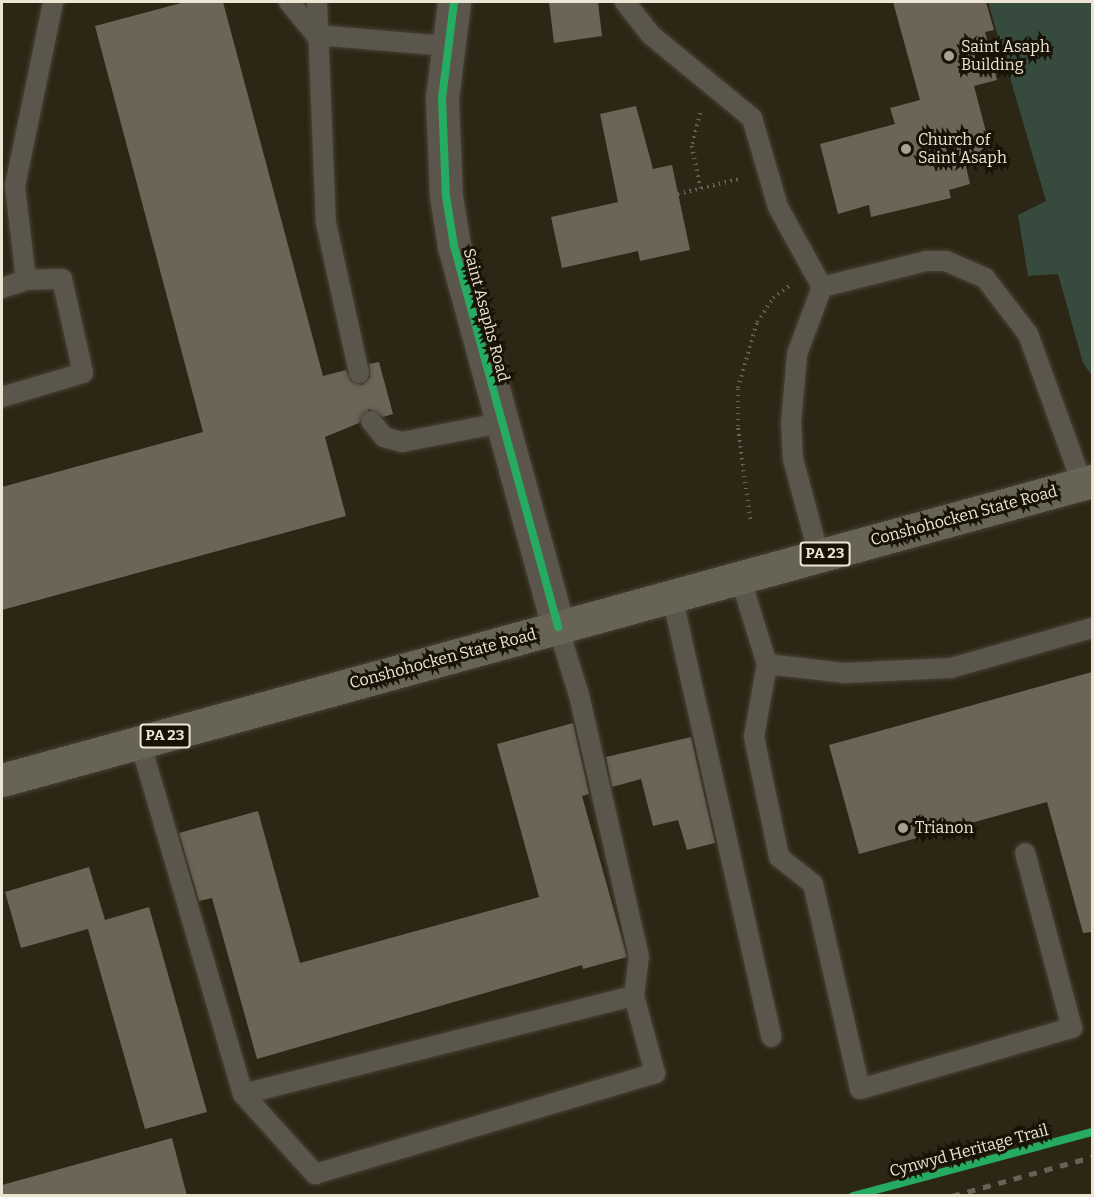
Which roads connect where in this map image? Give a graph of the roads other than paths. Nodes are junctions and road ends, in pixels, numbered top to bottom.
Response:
1 (53, 2) edge
2 (289, 2) edge
3 (317, 2) edge
4 (454, 2) edge
5 (625, 2) edge
6 (316, 35) junction
7 (447, 46) junction
8 (26, 280) junction
9 (818, 281) junction
10 (2, 288) edge
11 (359, 373) dead end
12 (2, 397) edge
13 (371, 421) dead end
14 (501, 423) junction
15 (1087, 482) edge
16 (819, 556) junction
17 (740, 577) junction
18 (672, 596) junction
19 (558, 627) junction
20 (1092, 628) edge
21 (766, 664) junction
22 (140, 742) junction
23 (2, 780) edge
24 (1025, 853) dead end
25 (634, 996) junction
26 (771, 1037) dead end
27 (243, 1094) junction

1 - 8 lane
2 - 6 lane
3 - 6 lane
4 - 7 street, Saint Asaphs Road
5 - 9 lane
6 - 7 lane
6 - 11 lane
7 - 14 street, Saint Asaphs Road
8 - 10 lane
8 - 12 lane
9 - 15 lane
9 - 16 lane
13 - 14 lane
14 - 19 street, Saint Asaphs Road
15 - 16 main road, Conshohocken State Road / PA 23
16 - 17 main road, Conshohocken State Road / PA 23
17 - 18 main road, Conshohocken State Road / PA 23
17 - 21 lane
18 - 19 main road, Conshohocken State Road / PA 23
18 - 26 lane
19 - 22 main road, Conshohocken State Road / PA 23
19 - 25 lane
20 - 21 lane
21 - 24 lane
22 - 23 main road, Conshohocken State Road / PA 23
22 - 27 lane
25 - 27 lane
25 - 27 lane

